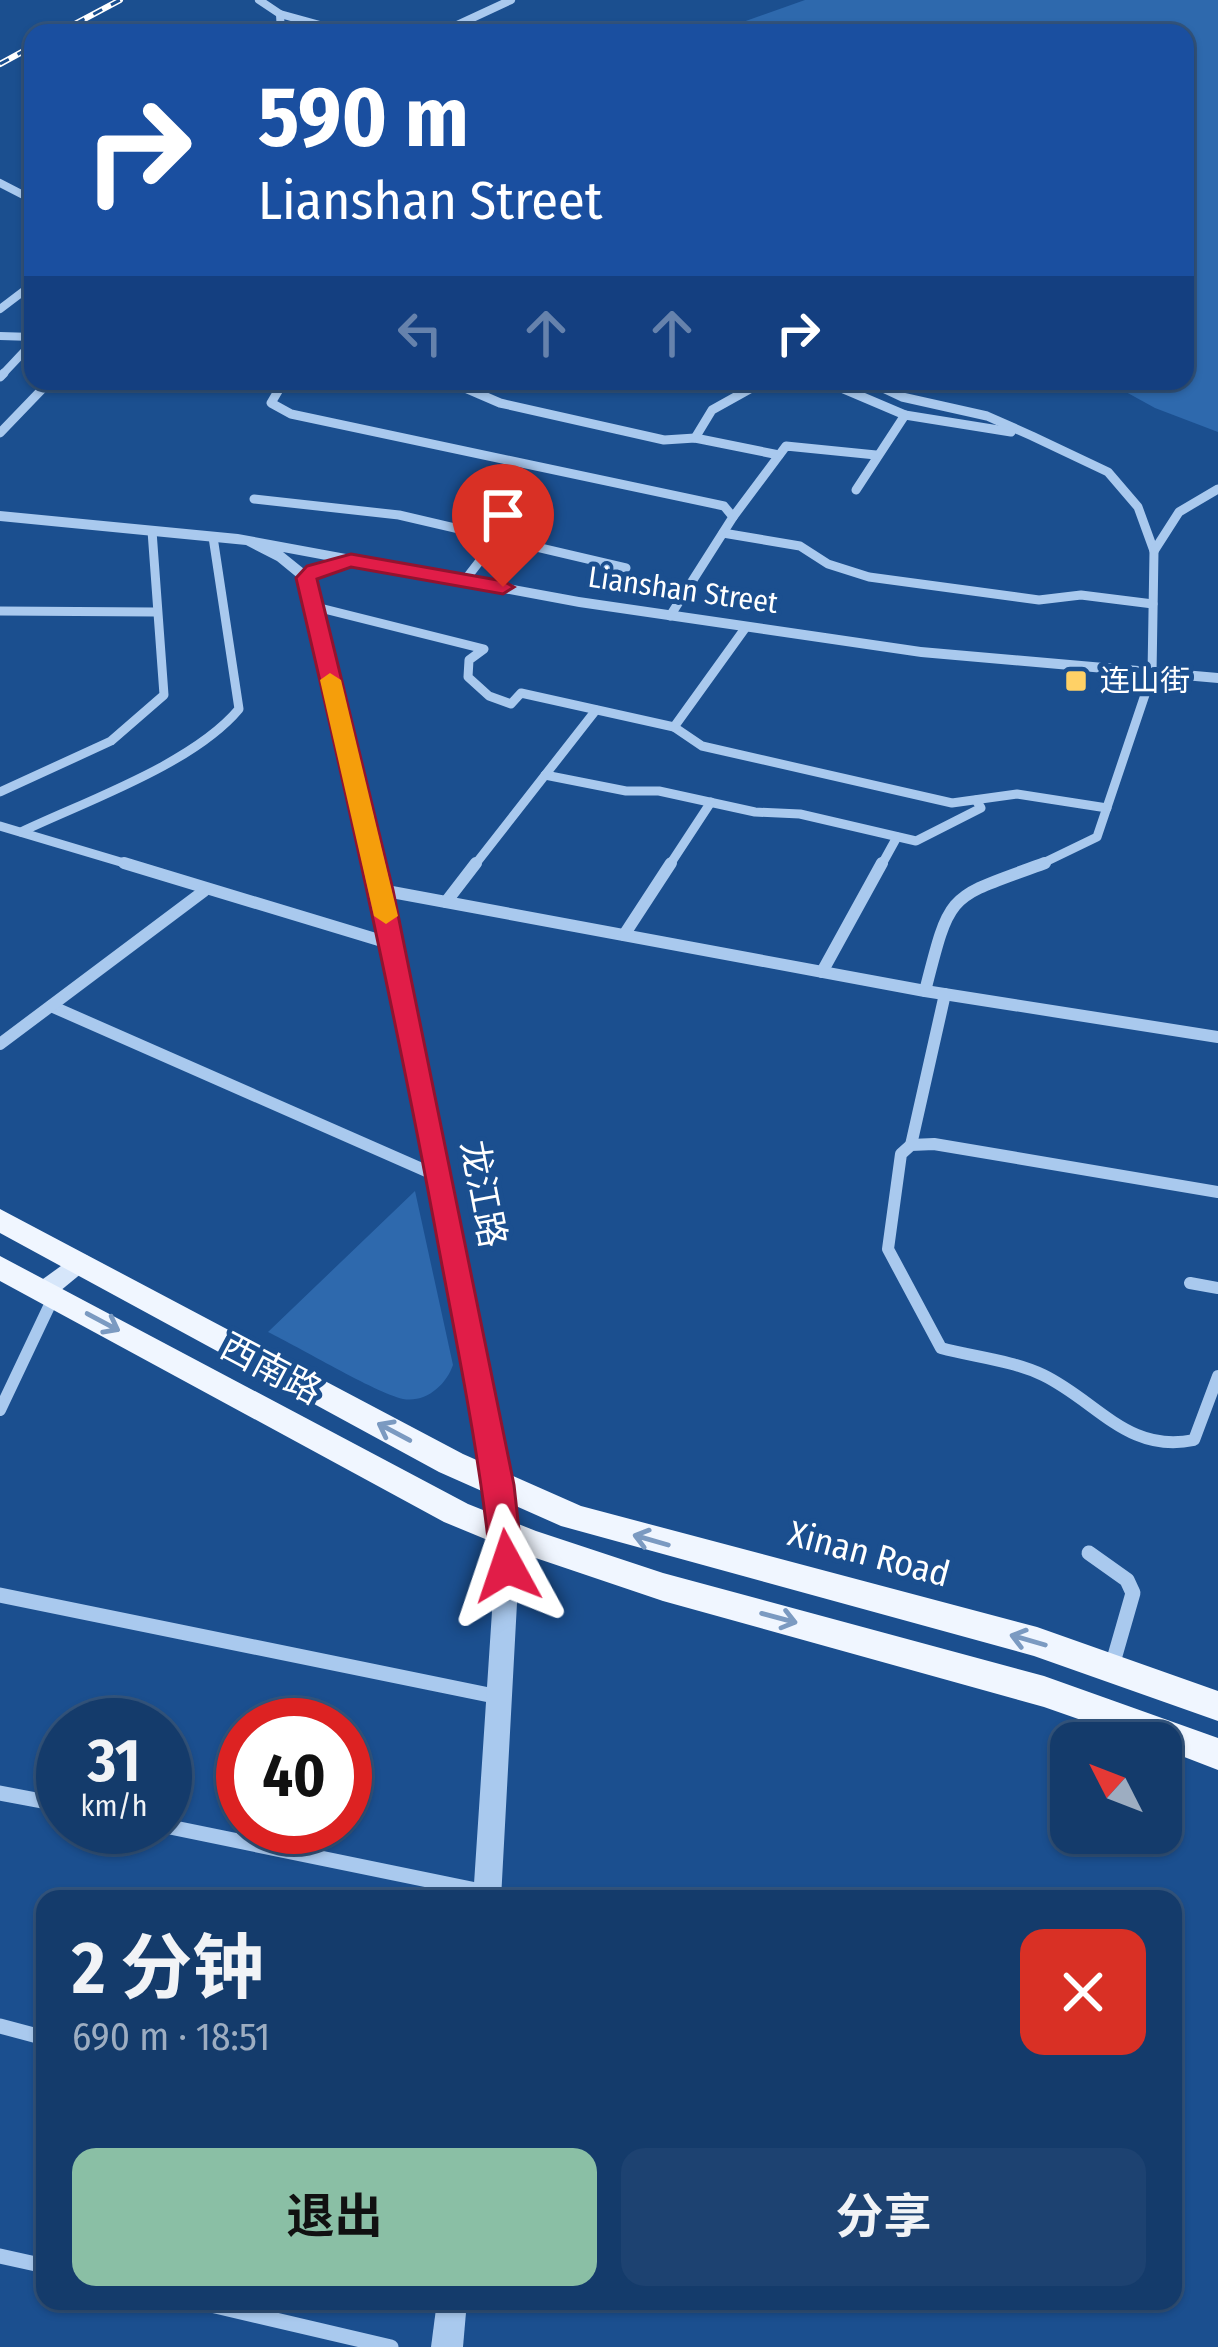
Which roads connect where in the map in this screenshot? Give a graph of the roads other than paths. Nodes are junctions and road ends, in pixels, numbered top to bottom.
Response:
1 (278, 0) edge
2 (511, 0) edge
3 (263, 2) edge
4 (280, 14) junction
5 (280, 24) edge
6 (316, 24) edge
7 (459, 24) edge
8 (24, 291) edge
9 (0, 309) edge
10 (24, 349) edge
11 (0, 377) edge
12 (41, 390) edge
13 (279, 390) edge
14 (470, 390) edge
15 (747, 390) edge
16 (846, 390) edge
17 (887, 390) edge
18 (905, 416) junction
19 (0, 433) edge
20 (1032, 436) junction
21 (695, 438) junction
22 (779, 455) junction
23 (876, 455) junction
24 (1218, 488) edge
25 (856, 490) dead end
26 (254, 499) dead end
27 (0, 516) edge
28 (733, 517) junction
29 (152, 531) junction
30 (723, 532) junction
31 (213, 537) junction
32 (496, 540) junction
33 (252, 542) junction
34 (1154, 551) junction
35 (351, 560) junction
36 (626, 568) dead end
37 (306, 578) junction
38 (465, 580) junction
39 (1153, 604) junction
40 (312, 606) junction
41 (0, 611) edge
42 (154, 612) junction
43 (670, 616) junction
44 (746, 627) junction
45 (1152, 674) junction
46 (1218, 678) edge
47 (596, 710) junction
48 (674, 727) junction
49 (545, 775) junction
50 (0, 792) edge
51 (976, 800) junction
52 (711, 802) junction
53 (1107, 808) junction
54 (0, 826) edge
55 (21, 832) junction
56 (898, 837) junction
57 (381, 890) junction
58 (204, 891) junction
59 (446, 902) junction
60 (624, 935) junction
61 (392, 944) junction
62 (821, 972) junction
63 (925, 991) junction
64 (945, 994) junction
65 (52, 1006) junction
66 (1218, 1037) edge
67 (0, 1044) edge
68 (910, 1145) junction
69 (440, 1177) junction
70 (1218, 1192) edge
71 (0, 1220) edge
72 (79, 1262) junction
73 (0, 1267) edge
74 (1190, 1283) dead end
75 (1218, 1288) edge
76 (50, 1293) junction
77 (1218, 1376) edge
78 (0, 1410) edge
79 (498, 1485) junction
80 (506, 1535) junction
81 (1089, 1553) dead end
82 (0, 1595) edge
83 (1112, 1666) junction
84 (499, 1697) junction
85 (1218, 1706) edge
86 (1218, 1754) edge
87 (0, 1792) edge
88 (36, 1799) edge
89 (192, 1832) edge
90 (459, 1890) edge
91 (487, 1890) edge
92 (0, 2026) edge
93 (36, 2036) edge
94 (0, 2256) edge
95 (36, 2264) edge
96 (233, 2310) edge
97 (451, 2310) edge
98 (391, 2347) edge
99 (447, 2347) edge

1 - 3 street
2 - 7 street
3 - 4 street
4 - 5 street
4 - 6 street
8 - 9 street
10 - 11 street
12 - 19 street
13 - 28 street
14 - 21 street
15 - 21 street
16 - 18 street
17 - 20 street
18 - 20 street
18 - 23 street
20 - 34 street
21 - 22 street
22 - 23 street
22 - 28 street
23 - 25 street
24 - 34 street
26 - 32 street
27 - 29 street, Lianshan Street
28 - 30 street
29 - 31 street, Lianshan Street
29 - 42 street
30 - 39 street
30 - 43 street
31 - 33 street, Lianshan Street
31 - 55 street
32 - 36 street
32 - 38 street
33 - 35 street, Lianshan Street
33 - 37 street
34 - 39 street
35 - 37 street
35 - 38 street, Lianshan Street
37 - 40 street, 龙江路
38 - 43 street, Lianshan Street
39 - 45 street
40 - 47 street
40 - 57 street, 龙江路
41 - 42 street
42 - 50 street
43 - 44 street, Lianshan Street
44 - 45 street, Lianshan Street
44 - 48 street
45 - 46 street, Lianshan Street
45 - 53 street
47 - 48 street
47 - 49 street
48 - 51 street
49 - 52 street
49 - 59 street
51 - 53 street
51 - 56 street
52 - 56 street
52 - 60 street
53 - 63 street
54 - 55 street
55 - 58 street
56 - 62 street
57 - 59 street
57 - 61 street, 龙江路
58 - 61 street
58 - 65 street
59 - 60 street
60 - 62 street
61 - 69 street, 龙江路
62 - 63 street
63 - 64 street
64 - 66 street
64 - 68 street
65 - 67 street
65 - 69 street
68 - 70 street
68 - 77 street
69 - 79 street, 龙江路
71 - 72 main road, Xinan Road
72 - 76 main road
79 -> 72 main road, Xinan Road
73 - 76 main road, 西南路
74 - 75 street
76 - 78 street
76 -> 80 main road, 西南路
79 - 80 street, 龙江路
83 -> 79 main road, Xinan Road
80 - 84 street, 龙江路
80 -> 86 main road
81 - 83 street
82 - 84 street
83 - 85 main road, Xinan Road
84 - 91 street, 龙江路
87 - 88 street
89 - 90 street
92 - 93 street
94 - 95 street
96 - 98 street
97 - 99 street

